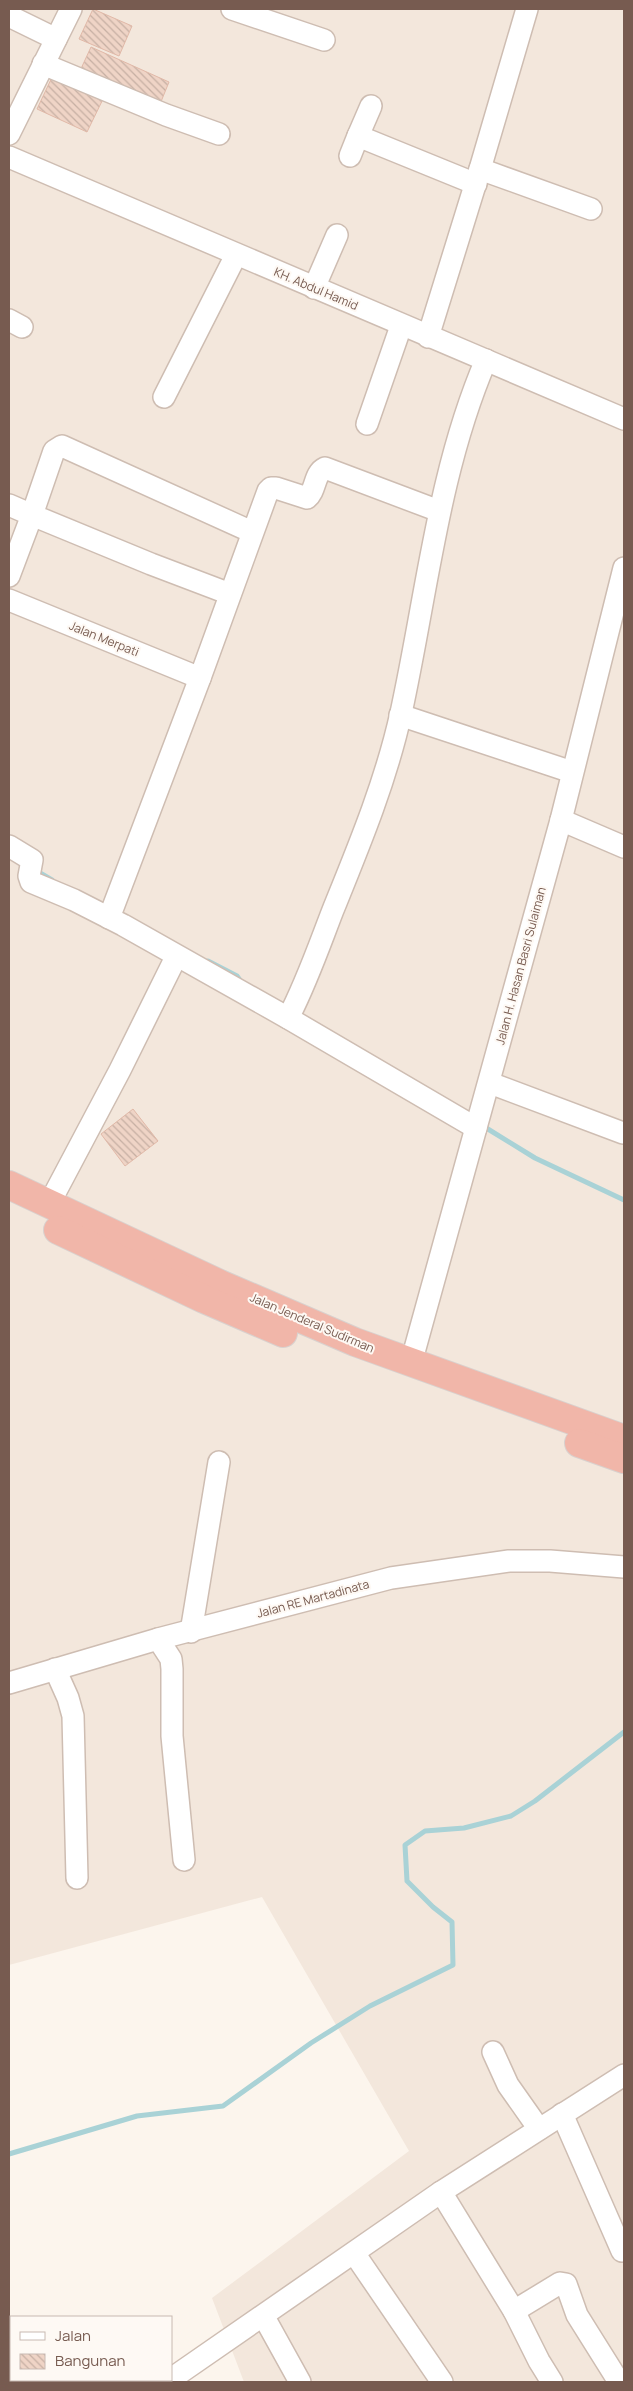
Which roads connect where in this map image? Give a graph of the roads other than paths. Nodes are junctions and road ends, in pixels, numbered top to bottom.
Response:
1 (71, 9) edge
2 (232, 9) edge
3 (527, 9) edge
4 (9, 16) edge
5 (56, 39) junction
6 (324, 40) dead end
7 (43, 64) junction
8 (371, 106) dead end
9 (9, 134) edge
10 (219, 134) dead end
11 (358, 136) junction
12 (350, 156) dead end
13 (9, 157) edge
14 (478, 176) junction
15 (591, 209) dead end
16 (337, 234) dead end
17 (236, 255) junction
18 (314, 288) junction
19 (401, 326) junction
20 (428, 337) junction
21 (486, 360) junction
22 (164, 397) dead end
23 (624, 419) edge
24 (367, 424) dead end
25 (9, 505) edge
26 (439, 511) junction
27 (32, 515) junction
28 (252, 532) junction
29 (624, 568) edge
30 (9, 576) edge
31 (230, 594) junction
32 (620, 598) edge
33 (9, 600) edge
34 (200, 678) junction
35 (400, 715) junction
36 (572, 772) junction
37 (561, 820) junction
38 (9, 846) edge
39 (624, 847) edge
40 (111, 912) junction
41 (176, 956) junction
42 (291, 1014) junction
43 (490, 1083) junction
44 (478, 1123) junction
45 (623, 1133) edge
46 (9, 1186) edge
47 (9, 1206) edge
48 (48, 1206) junction
49 (411, 1363) junction
50 (624, 1439) edge
51 (624, 1459) edge
52 (219, 1462) dead end
53 (624, 1568) edge
54 (191, 1632) junction
55 (158, 1639) junction
56 (55, 1669) junction
57 (9, 1682) edge
58 (184, 1860) dead end
59 (77, 1878) dead end
60 (492, 2052) dead end
61 (624, 2074) edge
62 (562, 2114) junction
63 (539, 2129) junction
64 (441, 2192) junction
65 (624, 2250) edge
66 (354, 2253) junction
67 (514, 2311) junction
68 (264, 2317) junction
69 (172, 2378) edge
70 (300, 2382) edge
71 (442, 2382) edge
72 (552, 2382) edge
73 (619, 2382) edge

1 - 5 street
2 - 6 street
3 - 14 street
4 - 5 street
5 - 7 street
7 - 9 street
7 - 10 street
8 - 11 street
11 - 12 street
11 - 14 street
13 - 17 street, KH. Abdul Hamid
14 - 15 street
14 - 20 street
16 - 18 street
17 - 18 street, KH. Abdul Hamid
17 - 22 street
18 - 19 street, KH. Abdul Hamid
19 - 20 street, KH. Abdul Hamid
19 - 24 street
20 - 21 street, KH. Abdul Hamid
21 - 23 street, KH. Abdul Hamid
21 - 26 street
25 - 27 street
26 - 28 street
26 - 35 street
27 - 28 street
27 - 30 street
27 - 31 street
28 - 31 street
29 - 32 street, Jalan H. Hasan Basri Sulaiman
31 - 34 street
32 - 36 street, Jalan H. Hasan Basri Sulaiman
33 - 34 street, Jalan Merpati
34 - 40 street
35 - 36 street
35 - 42 street
36 - 37 street, Jalan H. Hasan Basri Sulaiman
37 - 39 street
37 - 43 street, Jalan H. Hasan Basri Sulaiman
38 - 40 street
40 - 41 street
41 - 42 street
41 - 48 street
42 - 44 street
43 - 44 street, Jalan H. Hasan Basri Sulaiman
43 - 45 street
44 - 49 street, Jalan H. Hasan Basri Sulaiman
46 - 48 highway, Jalan Jenderal Sudirman
47 - 51 highway, Jalan Jenderal Sudirman
48 - 49 highway, Jalan Jenderal Sudirman
49 - 50 highway, Jalan Jenderal Sudirman
52 - 54 street
53 - 54 street, Jalan RE Martadinata
54 - 55 street, Jalan RE Martadinata
55 - 56 street, Jalan RE Martadinata
55 - 58 street
56 - 57 street, Jalan RE Martadinata
56 - 59 street
60 - 63 street
61 - 62 street
62 - 63 street
62 - 65 street
63 - 64 street
64 - 66 street
64 - 67 street
66 - 68 street
66 - 71 street
67 - 72 street
67 - 73 street
68 - 69 street
68 - 70 street

